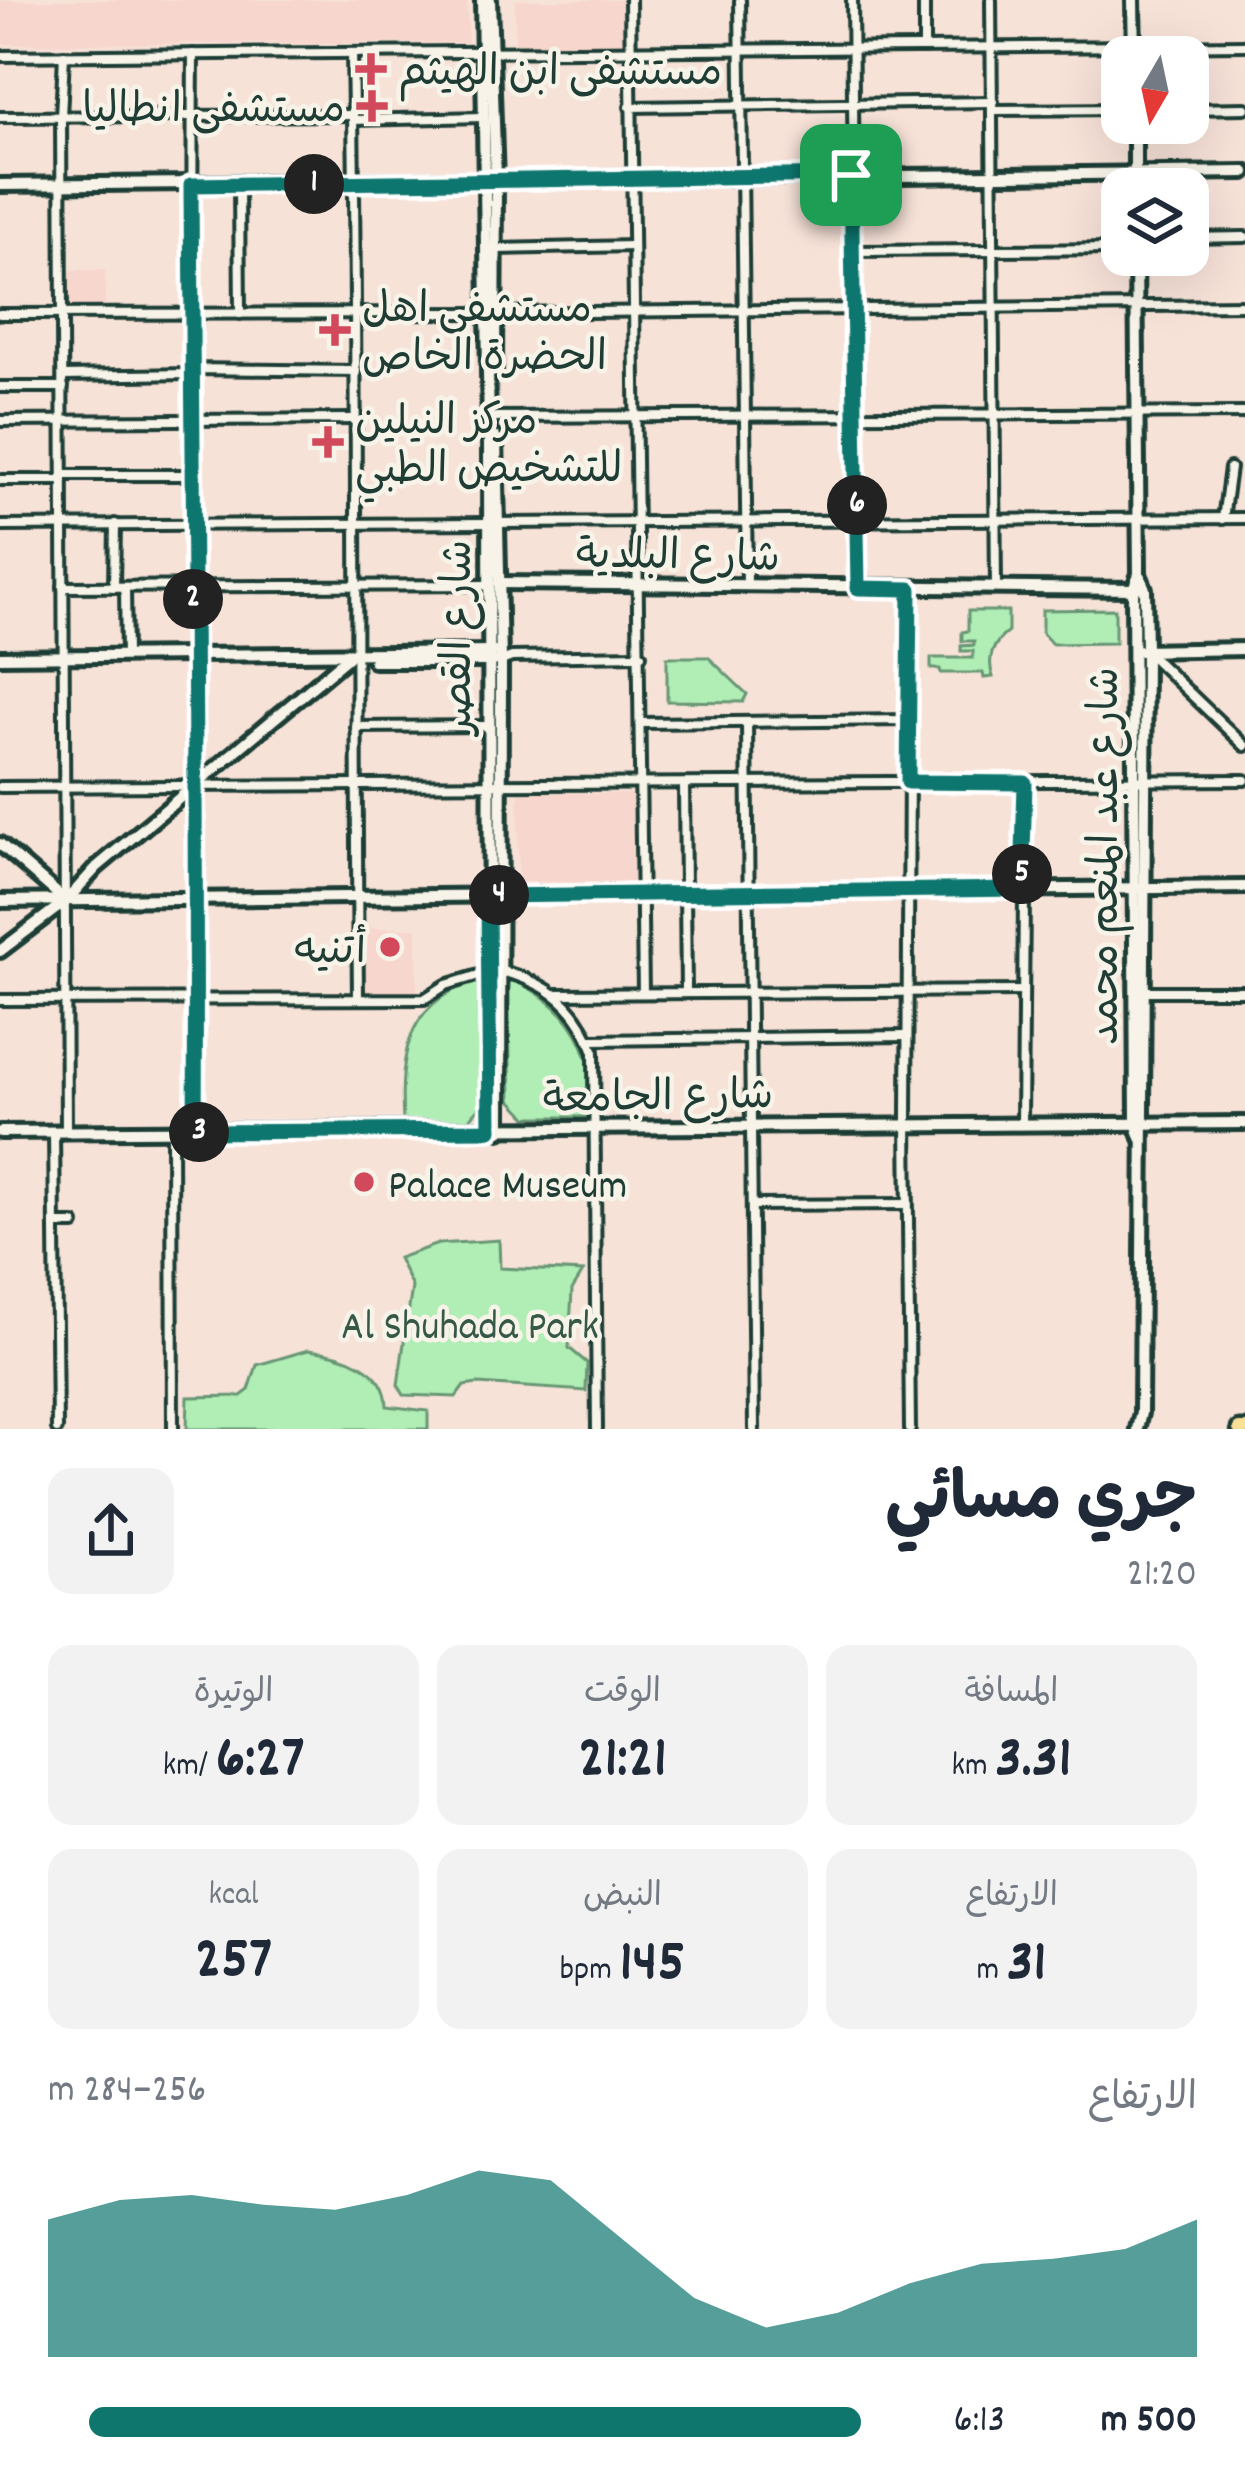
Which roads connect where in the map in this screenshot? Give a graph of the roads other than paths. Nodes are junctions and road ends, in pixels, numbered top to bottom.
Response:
1 (486, 0) edge
2 (630, 0) edge
3 (740, 0) edge
4 (851, 0) edge
5 (924, 0) edge
6 (991, 0) edge
7 (1133, 0) edge
8 (1134, 36) edge
9 (1245, 45) edge
10 (991, 47) junction
11 (1209, 47) edge
12 (924, 48) junction
13 (851, 49) junction
14 (630, 50) junction
15 (740, 50) junction
16 (1101, 51) edge
17 (487, 52) junction
18 (352, 53) junction
19 (193, 54) junction
20 (0, 56) edge
21 (64, 56) junction
22 (741, 105) junction
23 (852, 105) junction
24 (993, 106) junction
25 (630, 107) junction
26 (1245, 108) edge
27 (1101, 109) edge
28 (1209, 109) edge
29 (193, 116) junction
30 (0, 117) edge
31 (61, 117) junction
32 (353, 117) junction
33 (484, 117) junction
34 (993, 172) junction
35 (1209, 172) edge
36 (1245, 172) edge
37 (1101, 173) edge
38 (851, 175) junction
39 (741, 177) junction
40 (632, 179) junction
41 (354, 183) junction
42 (491, 183) junction
43 (62, 184) junction
44 (0, 185) edge
45 (191, 185) junction
46 (239, 185) junction
47 (1245, 237) edge
48 (1209, 238) edge
49 (633, 246) junction
50 (496, 249) junction
51 (992, 249) junction
52 (1101, 249) edge
53 (853, 250) junction
54 (1136, 276) edge
55 (1245, 305) edge
56 (1136, 307) junction
57 (743, 308) junction
58 (854, 308) junction
59 (992, 308) junction
60 (635, 310) junction
61 (358, 311) junction
62 (490, 313) junction
63 (0, 314) edge
64 (192, 314) junction
65 (240, 314) junction
66 (63, 316) junction
67 (191, 371) junction
68 (356, 371) junction
69 (63, 381) junction
70 (0, 387) edge
71 (1245, 413) edge
72 (1137, 414) junction
73 (994, 415) junction
74 (743, 416) junction
75 (855, 416) junction
76 (635, 417) junction
77 (496, 418) junction
78 (192, 419) junction
79 (353, 419) junction
80 (63, 420) junction
81 (0, 421) edge
82 (1230, 468) dead end
83 (191, 475) junction
84 (62, 477) junction
85 (0, 480) edge
86 (1138, 518) junction
87 (1245, 518) edge
88 (1223, 519) junction
89 (857, 520) junction
90 (995, 520) junction
91 (746, 521) junction
92 (637, 522) junction
93 (493, 523) junction
94 (115, 524) junction
95 (191, 524) junction
96 (354, 524) junction
97 (62, 525) junction
98 (0, 526) edge
99 (493, 584) junction
100 (355, 585) junction
101 (639, 586) junction
102 (63, 587) junction
103 (114, 587) junction
104 (125, 587) junction
105 (193, 587) junction
106 (748, 587) junction
107 (858, 588) junction
108 (995, 588) junction
109 (910, 589) junction
110 (1139, 589) junction
111 (1245, 650) edge
112 (1140, 651) junction
113 (641, 655) junction
114 (126, 656) junction
115 (193, 656) junction
116 (0, 657) edge
117 (63, 657) junction
118 (352, 657) junction
119 (498, 657) junction
120 (910, 719) junction
121 (642, 723) junction
122 (747, 723) junction
123 (488, 726) junction
124 (356, 727) junction
125 (1245, 746) edge
126 (1245, 779) edge
127 (908, 782) junction
128 (1139, 782) junction
129 (1025, 783) junction
130 (195, 784) junction
131 (356, 784) junction
132 (495, 785) junction
133 (641, 785) junction
134 (747, 785) junction
135 (684, 786) junction
136 (65, 787) junction
137 (0, 788) edge
138 (0, 844) edge
139 (1245, 887) edge
140 (1022, 889) junction
141 (908, 890) junction
142 (1140, 890) junction
143 (750, 892) junction
144 (685, 893) junction
145 (640, 894) junction
146 (494, 895) junction
147 (357, 896) junction
148 (196, 897) junction
149 (0, 901) edge
150 (66, 901) junction
151 (0, 951) edge
152 (495, 972) junction
153 (1023, 991) junction
154 (1141, 991) junction
155 (1245, 991) edge
156 (750, 992) junction
157 (643, 993) junction
158 (686, 993) junction
159 (908, 993) junction
160 (558, 994) junction
161 (196, 997) junction
162 (358, 997) junction
163 (65, 999) junction
164 (0, 1000) edge
165 (907, 1036) junction
166 (752, 1038) junction
167 (590, 1040) junction
168 (1141, 1123) junction
169 (1245, 1123) edge
170 (907, 1124) junction
171 (1022, 1124) junction
172 (752, 1125) junction
173 (597, 1127) junction
174 (495, 1130) junction
175 (60, 1131) junction
176 (0, 1132) edge
177 (195, 1132) junction
178 (172, 1133) junction
179 (753, 1204) junction
180 (907, 1204) junction
181 (74, 1224) dead end
182 (55, 1225) junction
183 (598, 1428) edge
184 (57, 1429) edge
185 (173, 1429) edge
186 (754, 1429) edge
187 (910, 1429) edge
188 (1142, 1429) edge

1 - 17 street, شارع القصر
2 - 14 street
3 - 15 street
4 - 13 street
5 - 12 street
6 - 10 street
7 - 8 street
9 - 11 street
10 - 12 street
10 - 16 street
10 - 24 street
12 - 13 street
13 - 15 street
13 - 23 street
14 - 15 street
14 - 17 street
14 - 25 street
15 - 22 street
17 - 18 street
17 - 33 street, شارع القصر
17 - 42 street, شارع القصر
18 - 19 street
18 - 32 street
19 - 21 street
19 - 29 street
20 - 21 street
21 - 31 street
22 - 23 street
22 - 25 street
22 - 39 street
23 - 24 street
23 - 38 street
24 - 27 street
24 - 34 street
25 - 40 street
26 - 28 street
29 - 31 street
29 - 32 street
29 - 45 street
30 - 31 street
31 - 43 street
32 - 33 street
32 - 41 street
33 - 42 street, شارع القصر
34 - 37 street
34 - 38 street
34 - 51 street
35 - 36 street
38 - 39 street
38 - 53 street
39 - 40 street
39 - 57 street
40 - 42 street
40 - 49 street
41 - 42 street
41 - 46 street
41 - 61 street
42 - 50 street, شارع القصر
42 - 62 street, شارع القصر
43 - 44 street
43 - 45 street
43 - 66 street
45 - 46 street
45 - 64 street
46 - 65 street
47 - 48 street
49 - 50 street
49 - 60 street
50 - 62 street, شارع القصر
51 - 52 street
51 - 53 street
51 - 59 street
53 - 58 street
54 - 56 street, شارع عبد المنعم محمد
55 - 56 street
56 - 59 street
56 - 72 street, شارع عبد المنعم محمد
57 - 58 street
57 - 60 street
57 - 74 street
58 - 59 street
58 - 75 street
59 - 73 street
60 - 62 street
60 - 76 street
61 - 62 street
61 - 65 street
61 - 68 street
62 - 77 street, شارع القصر
62 - 93 street, شارع القصر
63 - 66 street
64 - 65 street
64 - 66 street
64 - 67 street
66 - 69 street
67 - 68 street
67 - 69 street
67 - 78 street
68 - 79 street
69 - 70 street
69 - 80 street
71 - 72 street
72 - 73 street
72 - 86 street, شارع عبد المنعم محمد
73 - 75 street
73 - 90 street
74 - 75 street
74 - 76 street
74 - 91 street
75 - 89 street
76 - 77 street
76 - 92 street
77 - 93 street, شارع القصر
78 - 79 street
78 - 80 street
78 - 83 street
79 - 96 street
80 - 81 street
80 - 84 street
82 - 88 street
83 - 84 street
83 - 95 street
84 - 85 street
84 - 97 street
86 - 88 street
86 - 90 street
86 - 110 street, شارع عبد المنعم محمد
87 - 88 street
89 - 90 street
89 - 91 street
89 - 107 street
90 - 108 street
91 - 92 street
91 - 106 street
92 - 93 street
92 - 101 street
93 - 96 street
93 - 99 street, شارع القصر
94 - 95 street
94 - 97 street
94 - 103 street
95 - 96 street
95 - 105 street
96 - 100 street
97 - 98 street
97 - 102 street
99 - 100 street
99 - 101 street, شارع البلدية
99 - 119 street, شارع القصر
100 - 105 street
100 - 118 street
101 - 106 street, شارع البلدية
101 - 113 street
102 - 103 street
102 - 117 street
103 - 104 street
104 - 105 street
104 - 114 street
105 - 115 street
106 - 107 street, شارع البلدية
107 - 109 street, شارع البلدية
108 - 109 street, شارع البلدية
108 - 110 street, شارع البلدية
109 - 120 street
110 - 112 street, شارع عبد المنعم محمد
111 - 112 street
112 - 125 street
112 - 128 street, شارع عبد المنعم محمد
113 - 119 street
113 - 121 street
114 - 115 street
114 - 117 street
115 - 118 street
115 - 130 street
116 - 117 street
117 - 136 street
118 - 119 street
118 - 124 street
118 - 130 street
119 - 123 street, شارع القصر
119 - 132 street, شارع القصر
120 - 122 street
120 - 127 street
121 - 122 street
121 - 133 street
122 - 134 street
123 - 124 street
123 - 132 street, شارع القصر
124 - 131 street
126 - 128 street
127 - 129 street
127 - 134 street
127 - 141 street
128 - 129 street
128 - 142 street, شارع عبد المنعم محمد
129 - 140 street
130 - 131 street
130 - 136 street
130 - 148 street
130 - 150 street
131 - 132 street
131 - 147 street
132 - 133 street
132 - 146 street, شارع القصر
133 - 135 street
133 - 145 street
134 - 135 street
134 - 143 street
135 - 144 street
136 - 137 street
136 - 150 street
138 - 150 street
139 - 142 street
140 - 141 street
140 - 142 street
140 - 153 street
141 - 143 street
141 - 159 street
142 - 154 street, شارع عبد المنعم محمد
143 - 144 street
143 - 156 street
144 - 145 street
144 - 158 street
145 - 146 street
145 - 157 street
146 - 147 street
146 - 152 street, شارع القصر
147 - 148 street
147 - 162 street
148 - 150 street
148 - 161 street
149 - 150 street
150 - 151 street
150 - 163 street
152 - 160 street
152 - 162 street
152 - 174 street, شارع القصر
153 - 159 street
153 - 171 street
154 - 155 street
154 - 168 street, شارع عبد المنعم محمد
156 - 158 street
156 - 159 street
156 - 166 street
157 - 158 street
157 - 160 street
159 - 165 street
160 - 167 street
161 - 162 street
161 - 163 street
161 - 177 street
163 - 164 street
163 - 175 street
165 - 166 street
165 - 170 street
166 - 167 street
166 - 172 street
167 - 173 street
168 - 169 street, شارع الجامعة
168 - 171 street, شارع الجامعة
168 - 188 street, شارع عبد المنعم محمد
170 - 171 street, شارع الجامعة
170 - 172 street, شارع الجامعة
170 - 180 street
172 - 173 street, شارع الجامعة
172 - 179 street
173 - 174 street, شارع الجامعة
173 - 183 street
174 - 177 street, شارع الجامعة
175 - 176 street, شارع الجامعة
175 - 178 street, شارع الجامعة
175 - 182 street
177 - 178 street, شارع الجامعة
178 - 185 street
179 - 180 street
179 - 186 street
180 - 187 street
181 - 182 street
182 - 184 street

